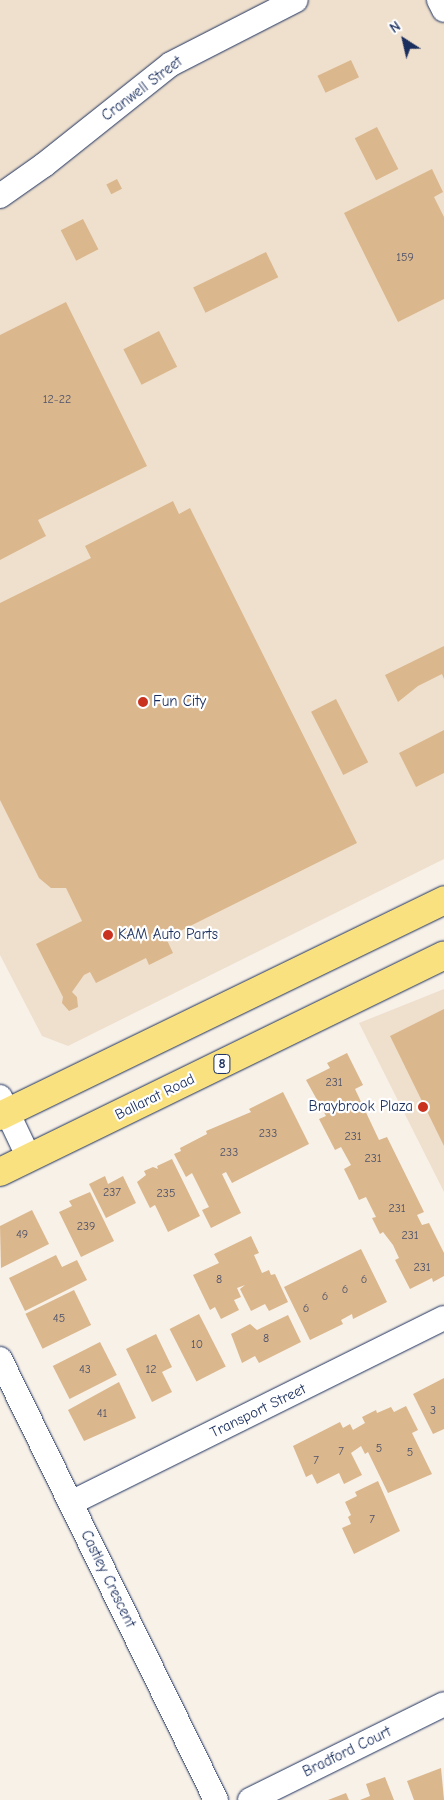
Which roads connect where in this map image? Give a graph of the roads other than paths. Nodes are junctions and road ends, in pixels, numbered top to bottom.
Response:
1 (296, 0) edge
2 (439, 0) edge
3 (444, 10) edge
4 (0, 196) edge
5 (444, 900) edge
6 (444, 955) edge
7 (3, 1108) edge
8 (29, 1158) junction
9 (0, 1172) edge
10 (444, 1318) edge
11 (0, 1359) edge
12 (71, 1503) junction
13 (444, 1704) edge
14 (208, 1797) edge
15 (250, 1800) edge

1 - 4 street, Cranwell Street
2 - 3 street
5 - 7 highway
6 - 8 highway, Ballarat Road / 8
7 - 8 street
8 - 9 highway, Ballarat Road / 8
10 - 12 street, Transport Street
11 - 12 street, Castley Crescent
12 - 14 street, Castley Crescent
13 - 15 street, Bradford Court

